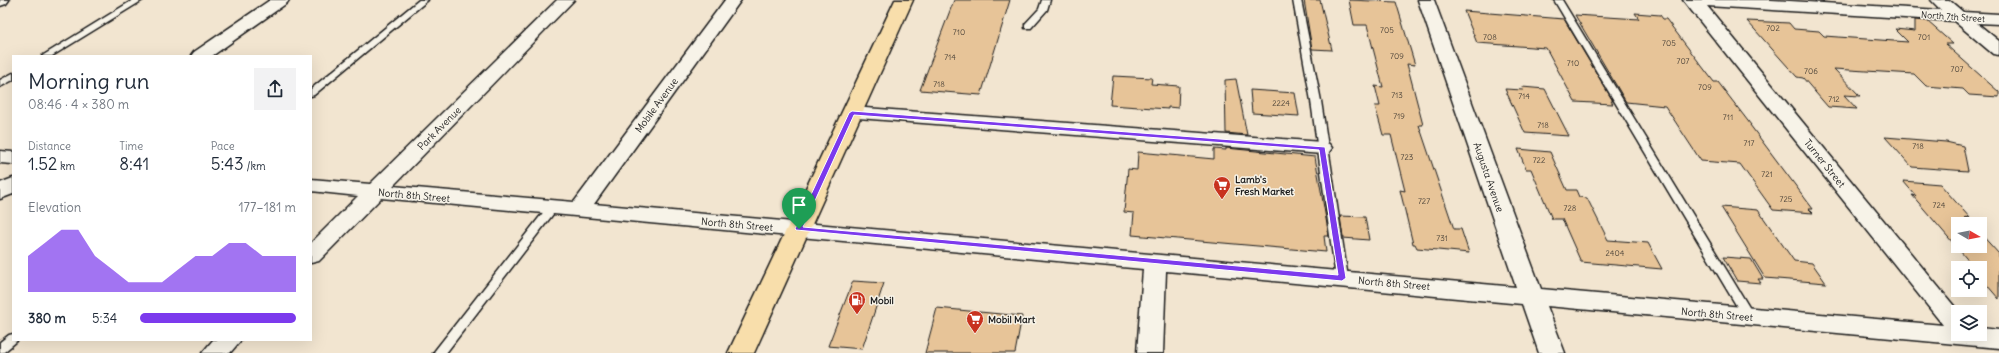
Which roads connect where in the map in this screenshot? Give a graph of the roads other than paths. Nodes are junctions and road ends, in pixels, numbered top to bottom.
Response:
1 (139, 0) edge
2 (281, 0) edge
3 (424, 0) edge
4 (566, 0) edge
5 (733, 0) edge
6 (904, 0) edge
7 (1046, 0) edge
8 (1297, 0) edge
9 (1426, 0) edge
10 (1558, 0) edge
11 (1692, 0) edge
12 (1939, 0) edge
13 (1959, 17) junction
14 (1999, 19) edge
15 (1028, 26) dead end
16 (1999, 50) edge
17 (48, 55) edge
18 (201, 55) edge
19 (12, 77) edge
20 (0, 84) edge
21 (312, 92) edge
22 (852, 113) junction
23 (1322, 148) junction
24 (0, 157) edge
25 (12, 158) edge
26 (12, 185) edge
27 (312, 185) edge
28 (376, 192) junction
29 (0, 194) edge
30 (553, 207) junction
31 (579, 210) junction
32 (799, 229) junction
33 (312, 255) edge
34 (1155, 261) junction
35 (1342, 278) junction
36 (1531, 296) junction
37 (1749, 317) junction
38 (1951, 317) edge
39 (1951, 336) edge
40 (1987, 338) edge
41 (12, 339) edge
42 (1999, 339) edge
43 (227, 341) edge
44 (0, 349) edge
45 (215, 353) edge
46 (439, 353) edge
47 (741, 353) edge
48 (1150, 353) edge
49 (1552, 353) edge

1 - 17 lane
2 - 18 street
3 - 21 lane
4 - 28 street, Park Avenue
5 - 31 street, Mobile Avenue
6 - 22 main road
7 - 15 lane
8 - 23 lane
9 - 36 street, Augusta Avenue
10 - 37 lane
11 - 13 street, North 7th Street
11 - 38 street, Turner Street
12 - 13 street
13 - 14 street, North 7th Street
13 - 16 street
19 - 20 lane
22 - 23 street
22 - 32 main road
23 - 35 lane
24 - 25 street
26 - 29 street
27 - 28 street, North 8th Street
28 - 30 street, North 8th Street
28 - 33 street, Park Avenue
30 - 31 street, North 8th Street
30 - 46 lane
31 - 32 street, North 8th Street
32 - 34 street, North 8th Street
32 - 47 main road
34 - 35 street, North 8th Street
34 - 48 street
35 - 36 street, North 8th Street
36 - 37 street, North 8th Street
36 - 49 street, Augusta Avenue
37 - 39 street, North 8th Street
40 - 42 street, North 8th Street
41 - 44 lane
43 - 45 street

